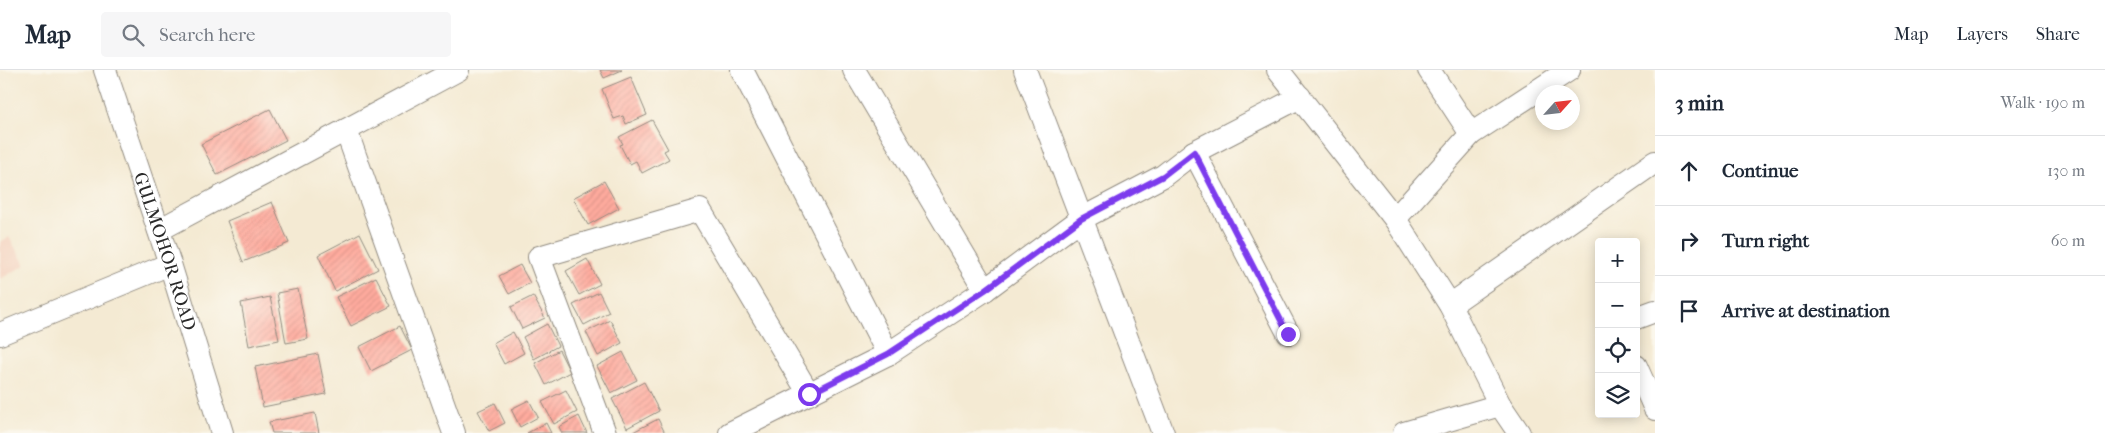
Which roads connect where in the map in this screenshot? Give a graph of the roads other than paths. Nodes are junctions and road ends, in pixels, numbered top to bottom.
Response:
1 (105, 70) edge
2 (458, 70) edge
3 (742, 70) edge
4 (854, 70) edge
5 (1025, 70) edge
6 (1278, 70) edge
7 (1429, 70) edge
8 (1569, 70) edge
9 (1300, 97) junction
10 (346, 130) junction
11 (1471, 134) junction
12 (1194, 152) junction
13 (1655, 162) edge
14 (1081, 219) junction
15 (1396, 219) junction
16 (159, 230) junction
17 (170, 264) junction
18 (985, 290) junction
19 (1450, 305) junction
20 (1655, 311) edge
21 (1640, 317) edge
22 (0, 334) edge
23 (1288, 334) dead end
24 (888, 354) junction
25 (1639, 373) edge
26 (809, 394) junction
27 (1500, 405) junction
28 (1655, 409) edge
29 (222, 433) edge
30 (454, 433) edge
31 (605, 433) edge
32 (730, 433) edge
33 (1163, 433) edge
34 (1404, 433) edge
35 (1519, 433) edge

1 - 16 street, GULMOHOR ROAD
2 - 10 street
3 - 24 street
4 - 18 street
5 - 14 street
6 - 9 street
7 - 11 street
8 - 11 street
9 - 12 street
9 - 15 street
10 - 16 street
10 - 30 street
11 - 15 street
12 - 14 street
12 - 23 street
13 - 19 street
14 - 18 street
14 - 33 street
15 - 19 street
16 - 17 street, GULMOHOR ROAD
17 - 22 street
17 - 29 street, GULMOHOR ROAD
18 - 24 street
19 - 27 street
20 - 21 street
24 - 26 street
25 - 28 street
26 - 31 street
26 - 32 street
27 - 34 street
27 - 35 street

